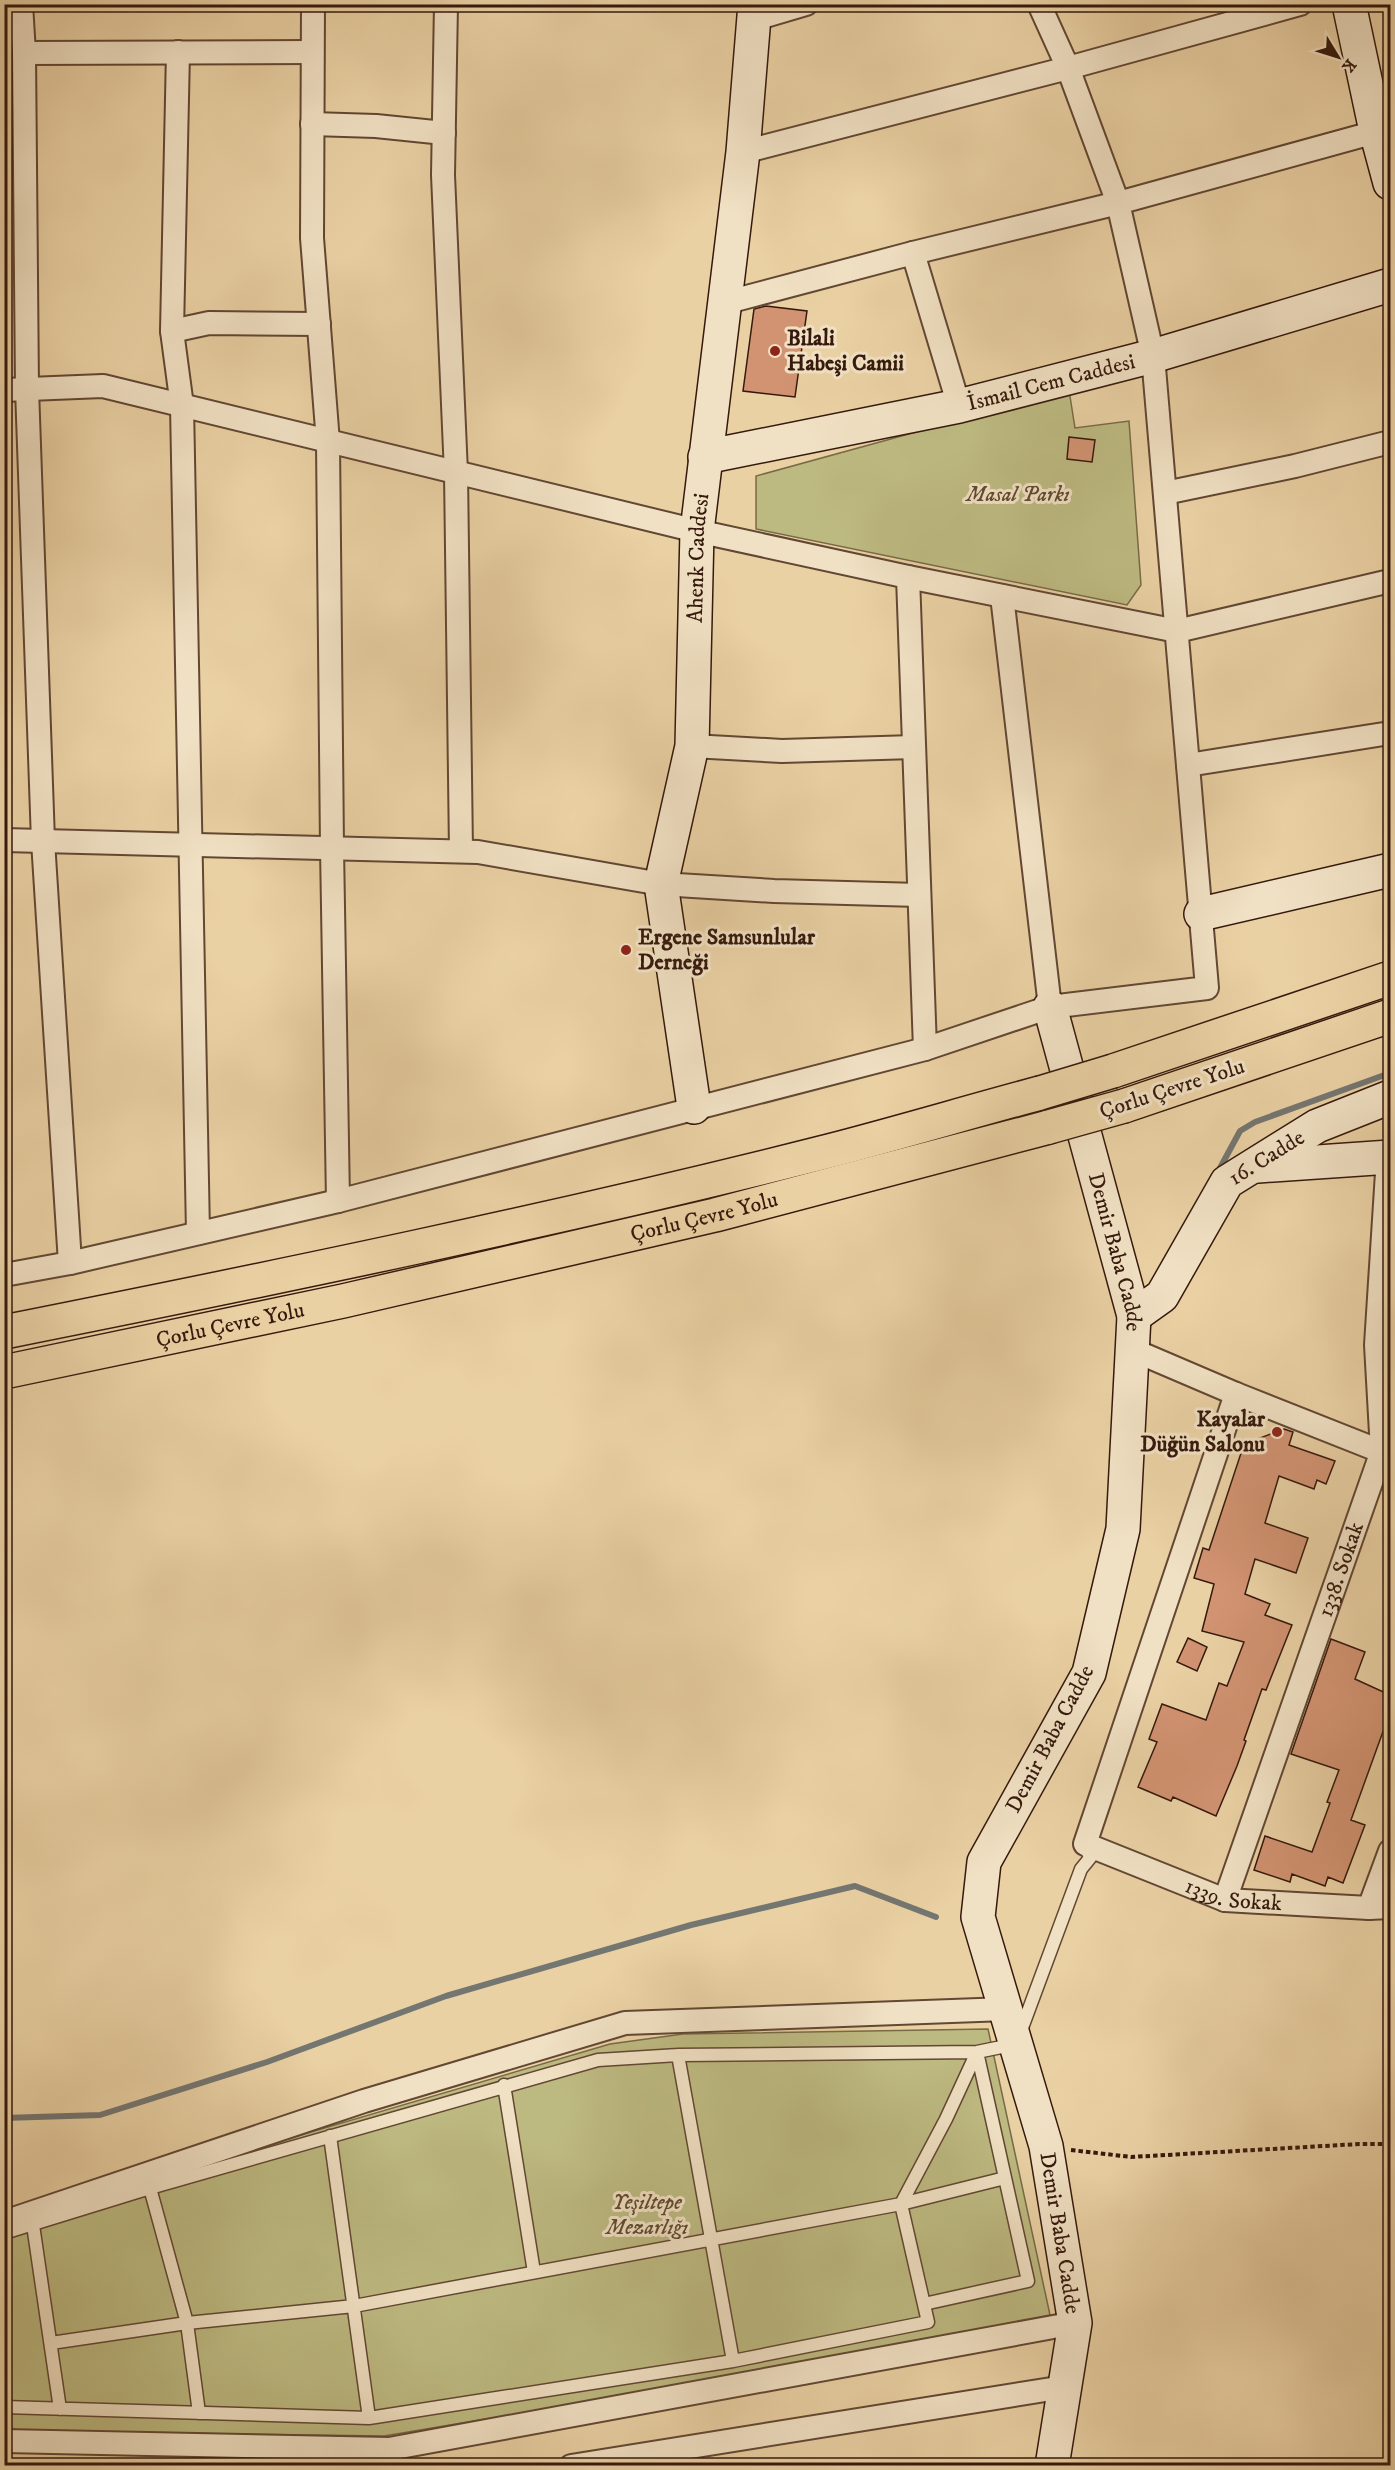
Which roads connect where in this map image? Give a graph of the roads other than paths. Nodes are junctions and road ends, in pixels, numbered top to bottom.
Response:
1 (21, 4) edge
2 (313, 4) edge
3 (446, 4) edge
4 (806, 4) edge
5 (1039, 4) edge
6 (1300, 4) edge
7 (1349, 4) edge
8 (755, 12) edge
9 (24, 52) junction
10 (178, 52) junction
11 (312, 52) junction
12 (1068, 68) junction
13 (312, 124) junction
14 (1383, 129) edge
15 (444, 133) junction
16 (743, 152) junction
17 (1390, 183) edge
18 (1118, 203) junction
19 (913, 253) junction
20 (1390, 285) edge
21 (724, 303) junction
22 (319, 324) junction
23 (172, 331) junction
24 (1153, 356) junction
25 (27, 389) junction
26 (4, 390) edge
27 (182, 406) junction
28 (959, 406) junction
29 (328, 442) junction
30 (1390, 442) edge
31 (705, 457) junction
32 (456, 473) junction
33 (1165, 493) junction
34 (697, 531) junction
35 (908, 577) junction
36 (1390, 581) edge
37 (1002, 596) junction
38 (1177, 631) junction
39 (1390, 733) edge
40 (692, 746) junction
41 (914, 747) junction
42 (1188, 765) junction
43 (4, 840) edge
44 (43, 841) junction
45 (190, 844) junction
46 (332, 848) junction
47 (461, 851) junction
48 (1390, 870) edge
49 (662, 884) junction
50 (919, 895) junction
51 (1201, 914) junction
52 (1390, 978) edge
53 (1050, 1007) junction
54 (1390, 1016) edge
55 (925, 1048) junction
56 (1390, 1097) edge
57 (694, 1107) junction
58 (1389, 1157) edge
59 (1252, 1166) junction
60 (338, 1200) junction
61 (198, 1233) junction
62 (70, 1263) junction
63 (4, 1275) edge
64 (1134, 1316) junction
65 (4, 1332) edge
66 (1133, 1350) junction
67 (4, 1372) edge
68 (1236, 1394) junction
69 (1386, 1453) edge
70 (1085, 1844) junction
71 (1390, 1851) edge
72 (1225, 1900) junction
73 (1380, 1908) edge
74 (1006, 2009) junction
75 (1016, 2044) junction
76 (977, 2052) junction
77 (678, 2055) junction
78 (504, 2085) junction
79 (330, 2136) junction
80 (1005, 2178) junction
81 (150, 2188) junction
82 (901, 2204) junction
83 (4, 2222) edge
84 (33, 2225) junction
85 (4, 2233) edge
86 (711, 2239) junction
87 (534, 2272) junction
88 (924, 2304) junction
89 (354, 2306) junction
90 (187, 2323) junction
91 (1075, 2323) junction
92 (51, 2343) junction
93 (733, 2361) junction
94 (1064, 2387) junction
95 (4, 2407) edge
96 (60, 2409) junction
97 (199, 2413) junction
98 (369, 2418) junction
99 (4, 2441) edge
100 (571, 2466) edge
101 (1052, 2466) edge

1 - 9 street
2 - 11 street
3 - 15 street
4 - 8 street
5 - 12 street
6 - 12 street
7 - 14 street
8 - 16 street, Ahenk Caddesi
9 - 10 street
9 - 25 street
10 - 11 street
10 - 23 street
11 - 13 street
12 - 16 street
12 - 18 street
13 - 15 street
13 - 22 street
14 - 17 street
14 - 18 street
15 - 32 street
16 - 21 street, Ahenk Caddesi
18 - 19 street
18 - 24 street
19 - 21 street
19 - 28 street
20 - 24 street, İsmail Cem Caddesi
21 - 31 street, Ahenk Caddesi
22 - 23 street
22 - 29 street
23 - 27 street
24 - 28 street, İsmail Cem Caddesi
24 - 33 street
25 - 26 street
25 - 27 street
25 - 44 street
27 - 29 street
27 - 45 street
28 - 31 street, İsmail Cem Caddesi
29 - 32 street
29 - 46 street
30 - 33 street
31 - 34 street, Ahenk Caddesi
32 - 34 street
32 - 47 street
33 - 38 street
34 - 35 street
34 - 40 street, Ahenk Caddesi
35 - 37 street
35 - 41 street
36 - 38 street
37 - 38 street
37 - 53 street
38 - 42 street
39 - 42 street
40 - 41 street
40 - 49 street, Ahenk Caddesi
41 - 50 street
42 - 51 street
43 - 44 street
44 - 45 street
44 - 62 street
45 - 46 street
45 - 61 street
46 - 47 street
46 - 60 street
47 - 49 street
48 - 51 street
49 - 50 street
49 - 57 street, Ahenk Caddesi
50 - 55 street
51 - 53 street
52 - 65 highway, Çorlu Çevre Yolu, bridge
53 - 55 street
53 - 64 street, Demir Baba Cadde
54 - 67 highway, Çorlu Çevre Yolu, bridge
55 - 57 street
56 - 59 street, 16. Cadde
57 - 60 street
58 - 59 street
58 - 69 street, 1338. Sokak
59 - 64 street, 16. Cadde
60 - 61 street
61 - 62 street
62 - 63 street
64 - 66 street, Demir Baba Cadde
66 - 68 street
66 - 74 street, Demir Baba Cadde
68 - 69 street
68 - 70 street
69 - 72 street, 1338. Sokak
70 - 72 street, 1339. Sokak
70 - 75 lane
71 - 73 street
72 - 73 street, 1339. Sokak
74 - 75 street, Demir Baba Cadde
74 - 83 street
75 - 76 lane
75 - 91 street, Demir Baba Cadde
76 - 77 lane
76 - 80 lane
76 - 82 lane
77 - 78 lane
77 - 86 lane
78 - 79 lane
78 - 87 lane
79 - 81 lane
79 - 89 lane
80 - 82 lane
80 - 88 lane
81 - 84 lane
81 - 90 lane
82 - 86 lane
82 - 88 lane
84 - 85 lane
84 - 92 lane
86 - 87 lane
86 - 93 lane
87 - 89 lane
88 - 93 lane
89 - 90 lane
89 - 98 lane
90 - 92 lane
90 - 97 lane
91 - 94 street, Demir Baba Cadde
91 - 99 street
92 - 96 lane
93 - 98 lane
94 - 100 street
94 - 101 street, Demir Baba Cadde
95 - 96 lane
96 - 97 lane
97 - 98 lane

